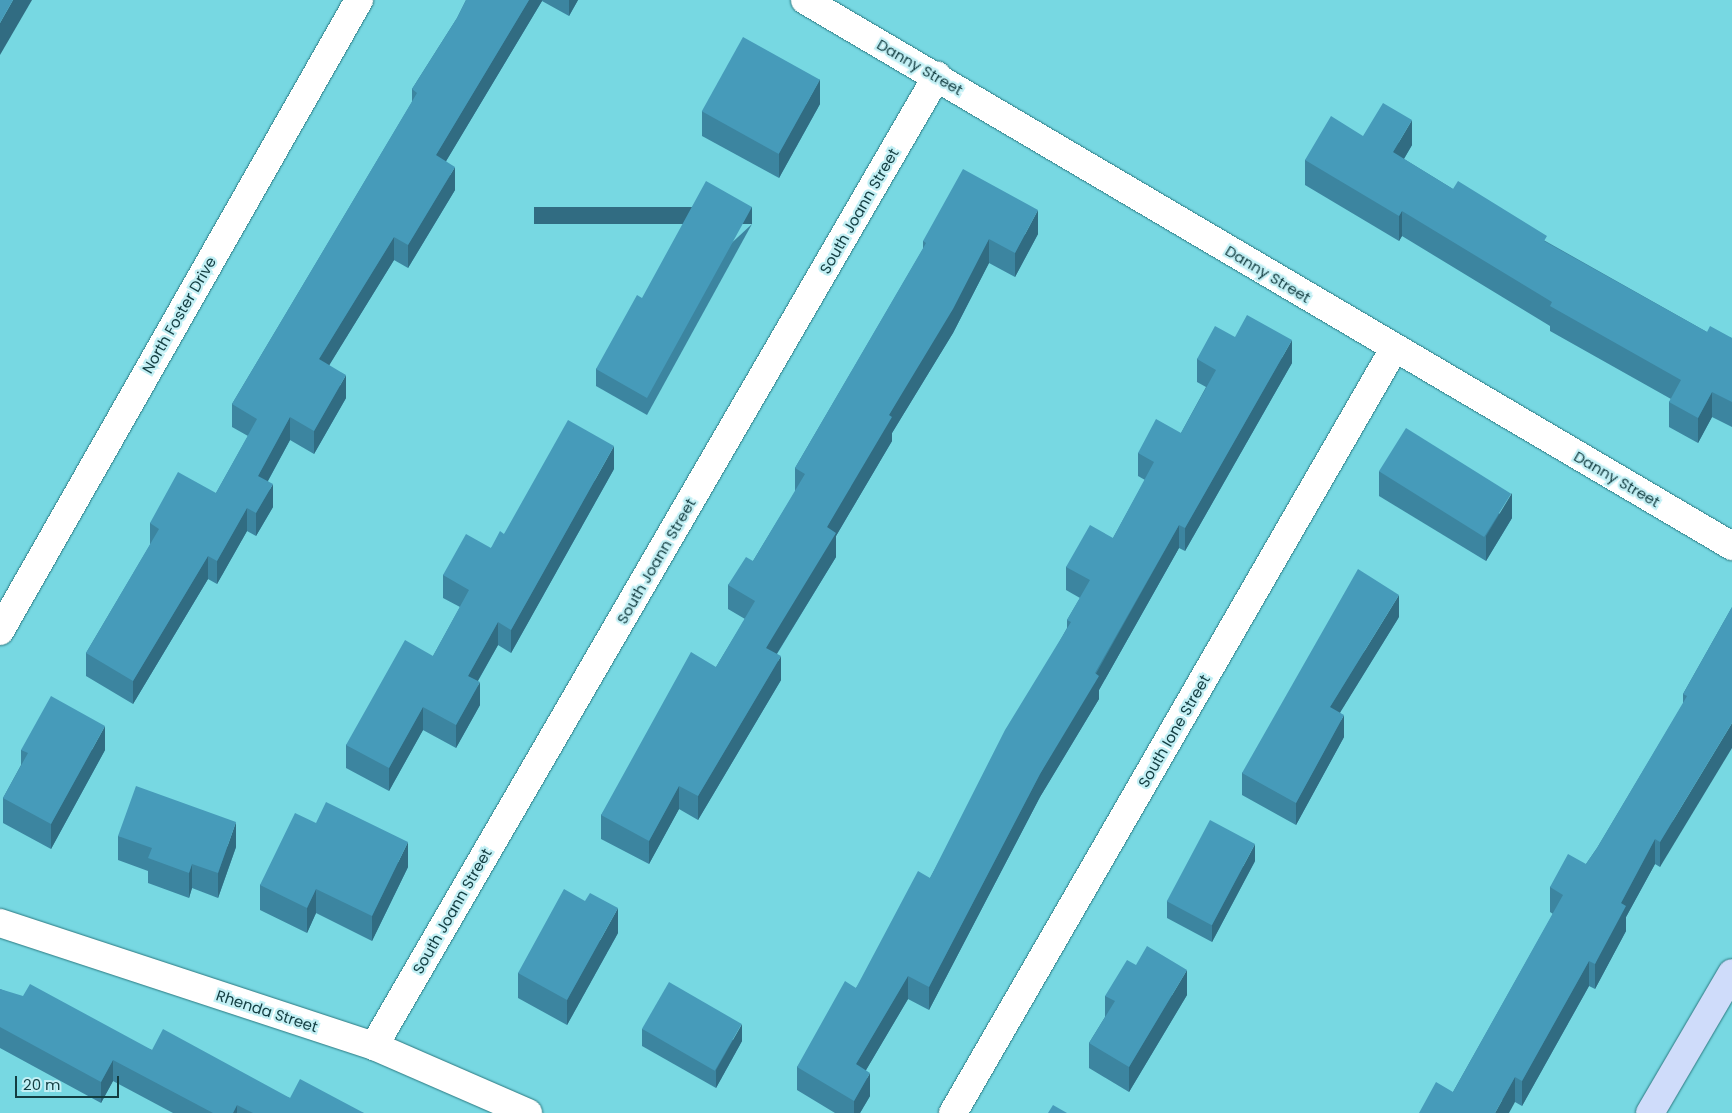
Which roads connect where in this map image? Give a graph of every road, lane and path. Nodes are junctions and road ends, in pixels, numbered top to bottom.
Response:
1 (359, 0) edge
2 (806, 0) edge
3 (937, 76) junction
4 (1394, 349) junction
5 (1732, 546) edge
6 (0, 630) edge
7 (0, 923) edge
8 (1732, 974) edge
9 (374, 1046) junction
10 (528, 1113) edge
11 (953, 1113) edge
12 (1650, 1113) edge

1 - 6 street, North Foster Drive
2 - 3 street, Danny Street
3 - 4 street, Danny Street
3 - 9 street, South Joann Street
4 - 5 street, Danny Street
4 - 11 street, South Ione Street
7 - 9 street, Rhenda Street
8 - 12 street
9 - 10 street, Rhenda Street

